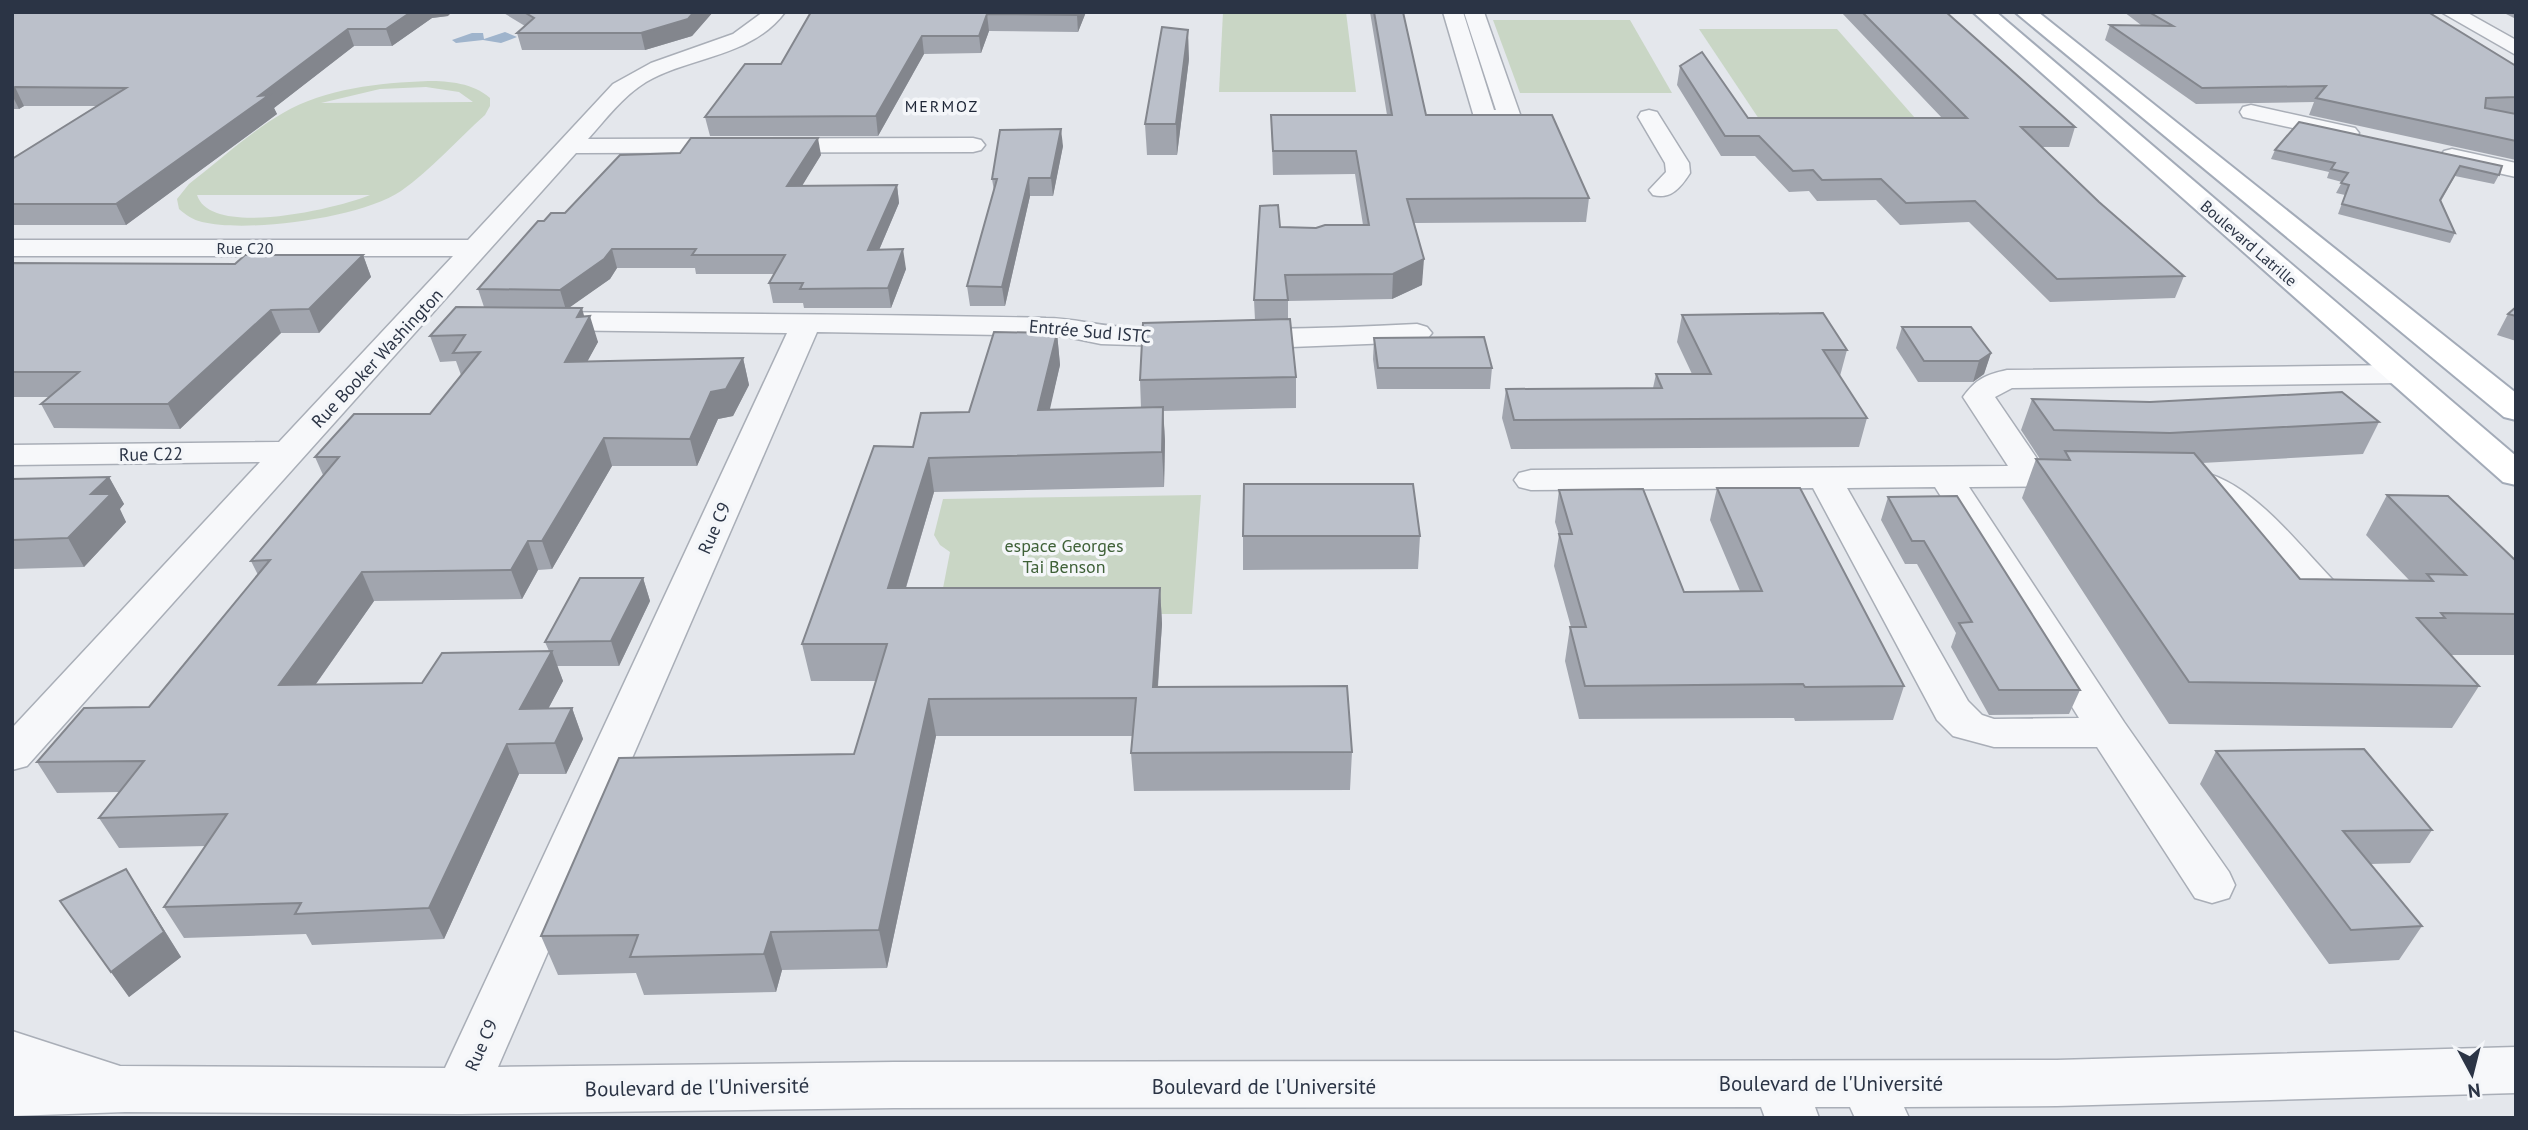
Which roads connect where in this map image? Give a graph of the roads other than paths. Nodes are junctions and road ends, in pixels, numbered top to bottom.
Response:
1 (775, 12) edge
2 (1453, 12) edge
3 (1474, 12) edge
4 (1983, 12) edge
5 (2025, 12) edge
6 (2451, 12) edge
7 (2486, 32) junction
8 (2516, 32) edge
9 (2516, 49) edge
10 (2251, 112) dead end
11 (1649, 117) dead end
12 (2370, 138) edge
13 (973, 145) dead end
14 (569, 146) junction
15 (2436, 153) edge
16 (2516, 170) edge
17 (1662, 190) dead end
18 (12, 248) edge
19 (478, 248) junction
20 (412, 320) junction
21 (453, 320) edge
22 (520, 321) edge
23 (806, 324) junction
24 (1417, 333) dead end
25 (2400, 374) junction
26 (2516, 410) edge
27 (290, 452) junction
28 (12, 455) edge
29 (2516, 474) edge
30 (2031, 475) junction
31 (1945, 476) junction
32 (1824, 477) junction
33 (2114, 477) edge
34 (2155, 478) edge
35 (1531, 480) dead end
36 (2319, 587) edge
37 (2109, 732) junction
38 (12, 755) edge
39 (2212, 885) dead end
40 (12, 1053) edge
41 (2516, 1070) edge
42 (125, 1089) junction
43 (461, 1091) junction
44 (12, 1093) edge
45 (1786, 1100) edge
46 (1874, 1100) edge

1 - 14 street, Rue Booker Washington
2 - 3 street
4 - 25 main road, Boulevard Latrille
5 - 26 main road
6 - 7 street
7 - 8 street
7 - 9 street
10 - 12 street
11 - 17 street
13 - 14 street
14 - 19 street, Rue Booker Washington
15 - 16 street
18 - 19 street, Rue C20
19 - 20 street, Rue Booker Washington
20 - 21 street
20 - 27 street, Rue Booker Washington
22 - 23 street
23 - 24 street, Entrée Sud ISTC
23 - 43 street, Rue C9
25 - 29 main road, Boulevard Latrille
25 - 30 street
27 - 28 street, Rue C22
27 - 38 street, Rue Booker Washington
30 - 31 street
30 - 33 street
31 - 32 street
31 - 37 street
32 - 35 street
32 - 37 street
34 - 36 street
37 - 39 street
40 - 42 street
41 - 46 street, Boulevard de l'Université
42 - 43 street, Boulevard de l'Université
42 - 44 street, Boulevard de l'Université
43 - 45 street, Boulevard de l'Université
45 - 46 street, Boulevard de l'Université

